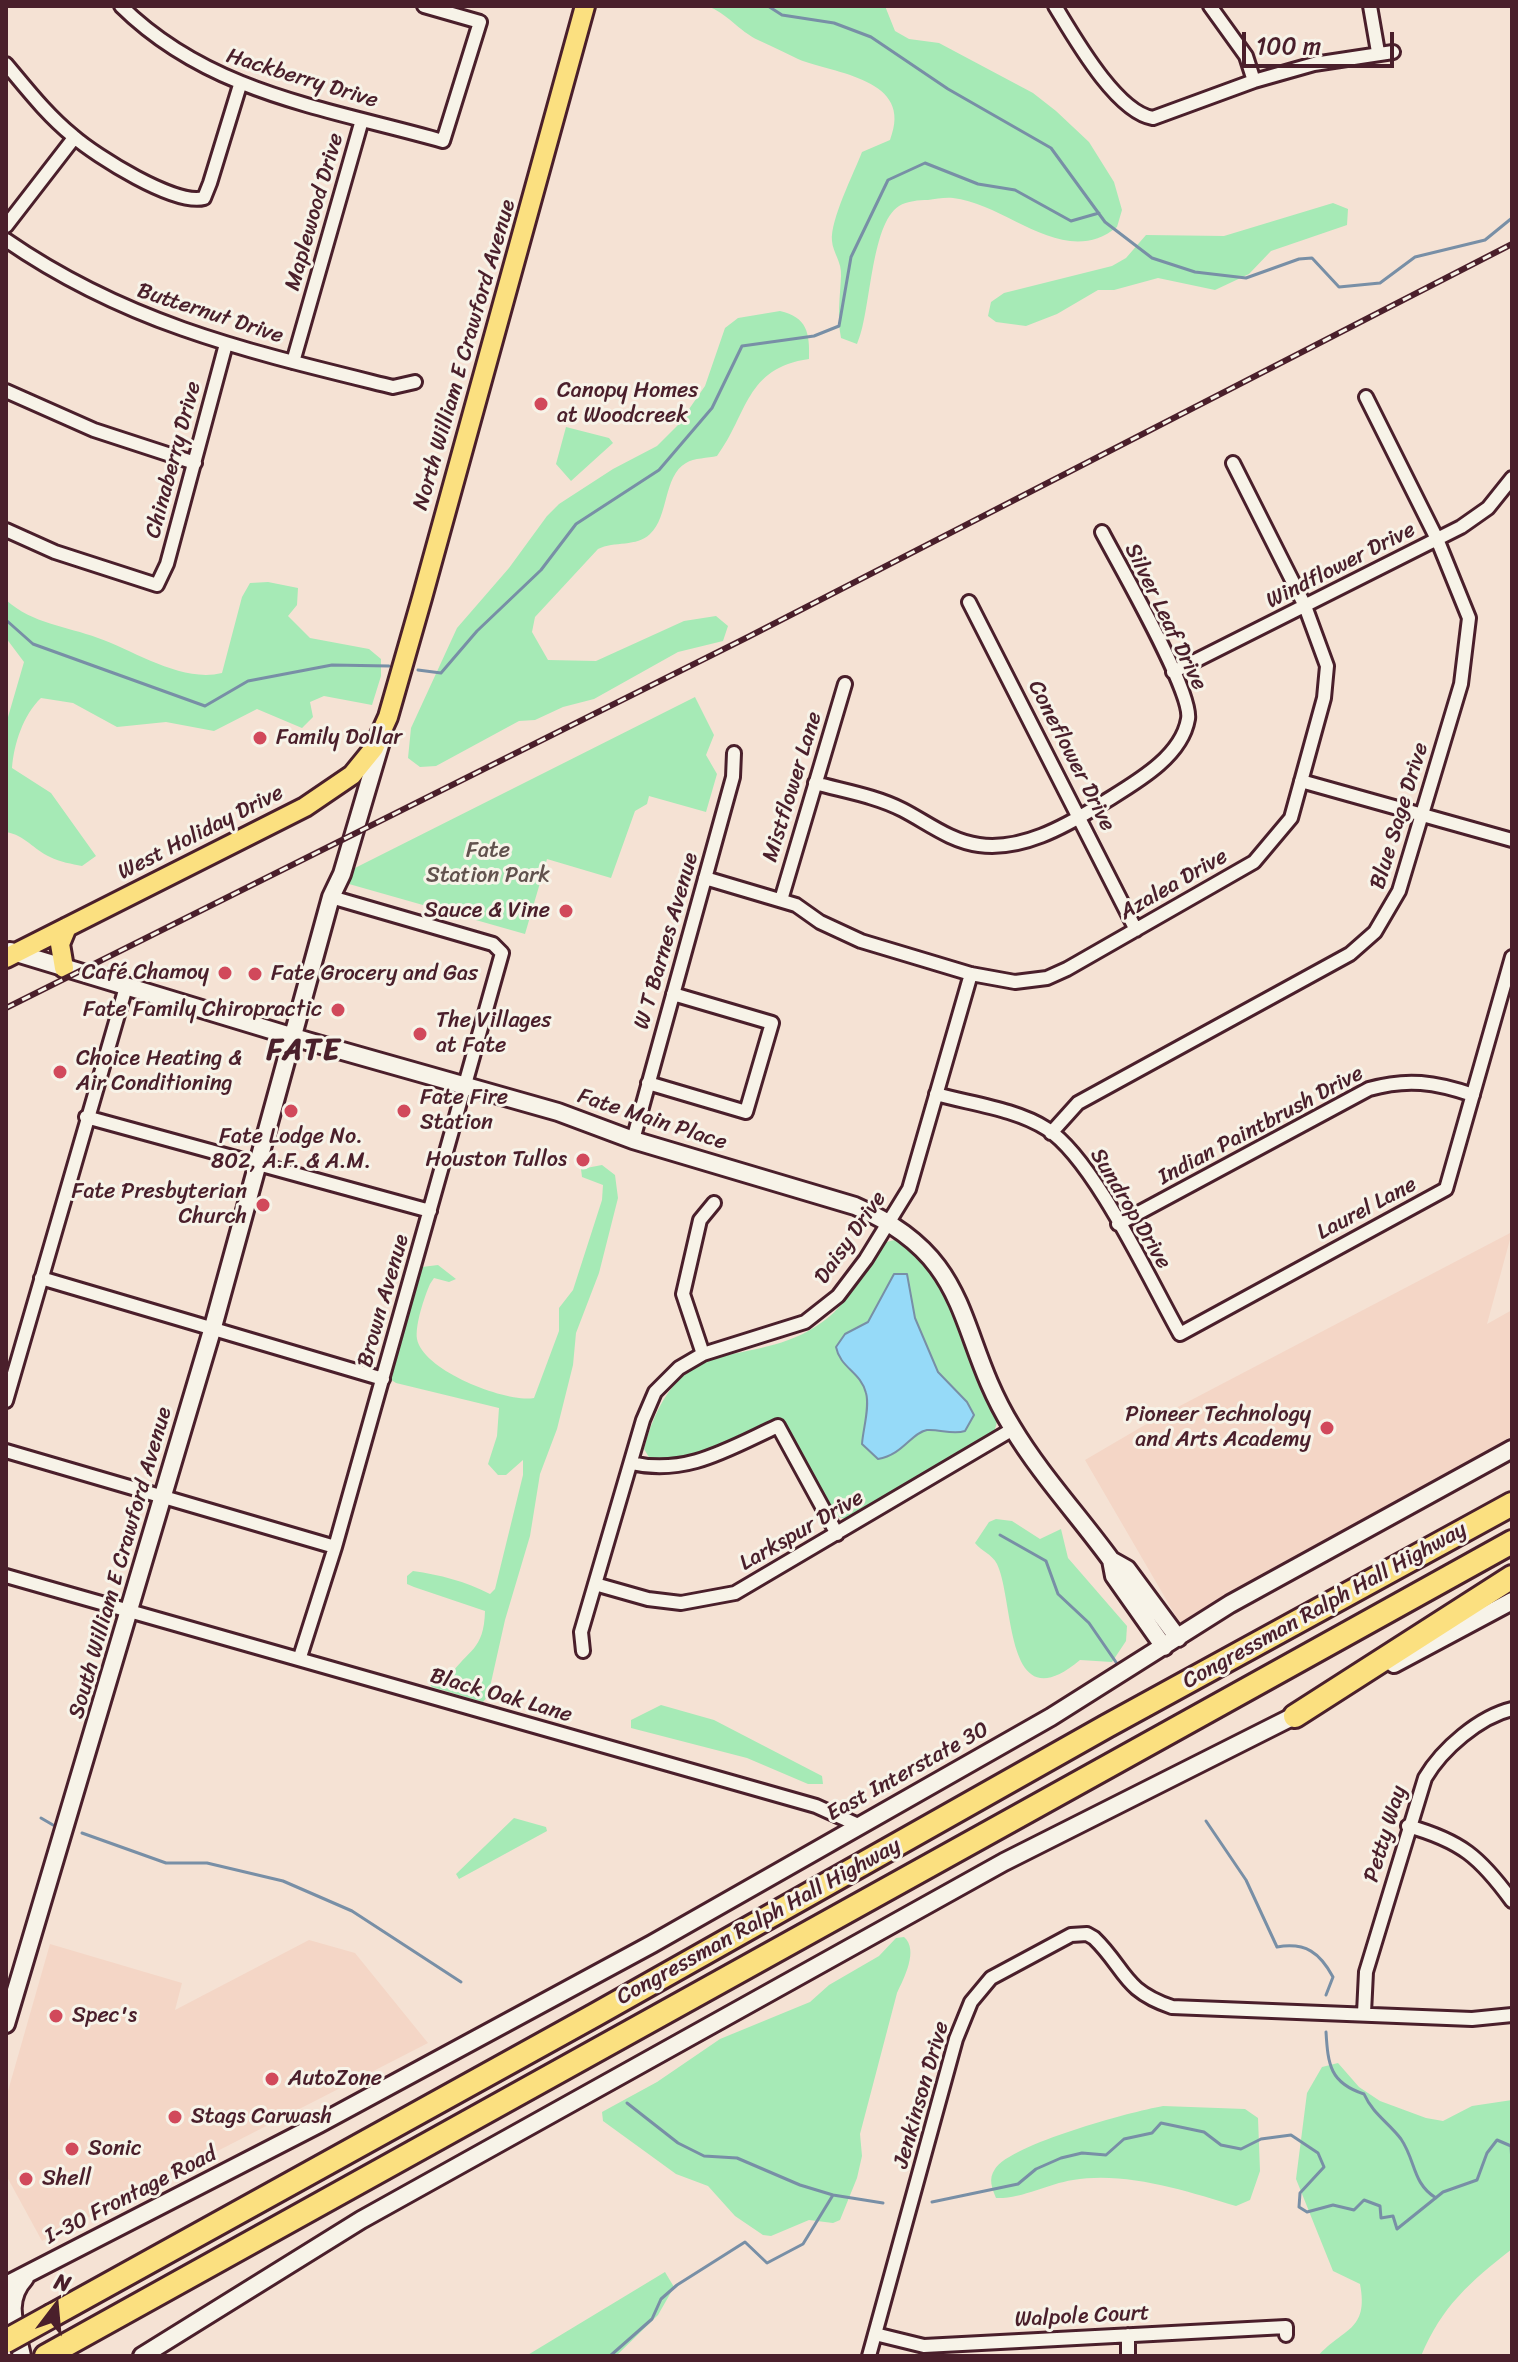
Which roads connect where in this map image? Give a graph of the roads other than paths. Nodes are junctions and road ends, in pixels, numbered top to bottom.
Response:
1 (121, 6) edge
2 (424, 6) edge
3 (585, 6) edge
4 (1055, 6) edge
5 (1210, 6) edge
6 (1370, 6) edge
7 (1378, 52) junction
8 (1393, 52) dead end
9 (6, 64) edge
10 (1254, 81) junction
11 (240, 85) junction
12 (362, 120) junction
13 (74, 138) junction
14 (6, 226) edge
15 (6, 240) edge
16 (226, 344) junction
17 (293, 362) junction
18 (415, 382) dead end
19 (6, 391) edge
20 (1366, 397) dead end
21 (195, 463) junction
22 (1233, 463) dead end
23 (1512, 478) edge
24 (6, 530) edge
25 (1102, 532) dead end
26 (1437, 539) junction
27 (969, 602) dead end
28 (1305, 606) junction
29 (1173, 672) junction
30 (845, 684) dead end
31 (388, 717) junction
32 (734, 753) dead end
33 (1301, 781) junction
34 (815, 783) junction
35 (1422, 815) junction
36 (1079, 817) junction
37 (1512, 840) edge
38 (705, 878) junction
39 (331, 897) junction
40 (781, 900) junction
41 (67, 927) junction
42 (1136, 930) junction
43 (9, 953) edge
44 (1512, 957) edge
45 (64, 968) junction
46 (971, 974) junction
47 (126, 987) junction
48 (673, 994) junction
49 (292, 1037) junction
50 (648, 1083) junction
51 (466, 1087) junction
52 (936, 1094) junction
53 (1473, 1095) junction
54 (86, 1117) junction
55 (1051, 1133) junction
56 (633, 1140) junction
57 (260, 1163) junction
58 (714, 1203) dead end
59 (430, 1211) junction
60 (889, 1222) junction
61 (1118, 1224) junction
62 (41, 1278) junction
63 (213, 1327) junction
64 (1180, 1334) joint
65 (703, 1354) junction
66 (383, 1379) junction
67 (6, 1401) edge
68 (1013, 1429) junction
69 (1512, 1449) edge
70 (6, 1451) edge
71 (631, 1463) junction
72 (162, 1497) junction
73 (1512, 1504) edge
74 (837, 1534) junction
75 (1512, 1542) edge
76 (335, 1547) junction
77 (6, 1576) edge
78 (1512, 1577) edge
79 (595, 1584) junction
80 (1512, 1601) edge
81 (131, 1610) junction
82 (1171, 1643) junction
83 (583, 1651) dead end
84 (300, 1657) junction
85 (1512, 1709) edge
86 (1295, 1716) junction
87 (858, 1825) junction
88 (1408, 1826) junction
89 (1512, 1901) edge
90 (1364, 2013) junction
91 (1512, 2015) edge
92 (6, 2024) edge
93 (319, 2124) joint
94 (6, 2268) edge
95 (32, 2271) junction
96 (6, 2285) edge
97 (875, 2334) junction
98 (1128, 2335) junction
99 (1286, 2335) dead end
100 (6, 2341) edge
101 (996, 2342) junction
102 (50, 2354) edge
103 (22, 2356) edge
104 (142, 2356) edge
105 (869, 2356) edge
106 (996, 2356) edge
107 (1128, 2356) edge

1 - 11 street, Hackberry Drive
2 - 12 street, Hackberry Drive
3 - 31 main road, North William E Crawford Avenue
4 - 10 street
5 - 10 street
6 - 7 street
7 - 8 street
7 - 10 street
9 - 13 street
11 - 12 street, Hackberry Drive
11 - 13 street
12 - 17 street, Maplewood Drive
13 - 14 street
15 - 16 street, Butternut Drive
16 - 17 street, Butternut Drive
16 - 21 street, Chinaberry Drive
17 - 18 street, Butternut Drive
19 - 21 street
20 - 26 street, Blue Sage Drive
21 - 24 street, Chinaberry Drive
22 - 28 street, Azalea Drive
23 - 26 street, Windflower Drive
25 - 29 street, Silver Leaf Drive
26 - 28 street, Windflower Drive
26 - 35 street, Blue Sage Drive
27 - 36 street, Coneflower Drive
28 - 29 street, Windflower Drive
28 - 33 street, Azalea Drive
29 - 36 street, Silver Leaf Drive
30 - 34 street, Mistflower Lane
31 - 39 main road, South William E Crawford Avenue
31 - 41 main road, West Holiday Drive
32 - 38 street, W T Barnes Avenue
33 - 35 street
33 - 42 street, Azalea Drive
34 - 36 street, Silver Leaf Drive
34 - 40 street, Mistflower Lane
35 - 37 street
35 - 55 street, Blue Sage Drive
36 - 42 street, Coneflower Drive
38 - 40 street, Azalea Drive
38 - 48 street, W T Barnes Avenue
39 - 49 main road, South William E Crawford Avenue
39 - 51 street, Brown Avenue
40 - 46 street, Azalea Drive
41 - 43 main road, West Holiday Drive
41 - 45 main road
42 - 46 street, Azalea Drive
43 - 45 main road, Fate Main Place
44 - 53 street, Laurel Lane
45 - 47 main road, Fate Main Place
46 - 52 street, Daisy Drive
47 - 49 main road, Fate Main Place
47 - 54 street
48 - 50 street, W T Barnes Avenue
48 - 50 street
49 - 51 main road, Fate Main Place
49 - 57 main road, South William E Crawford Avenue
50 - 56 street, W T Barnes Avenue
51 - 56 main road, Fate Main Place
51 - 59 street, Brown Avenue
52 - 55 street, Sundrop Drive
52 - 60 street, Daisy Drive
53 - 61 street, Indian Paintbrush Drive
53 - 64 street, Laurel Lane
54 - 57 street
54 - 62 street
55 - 61 street, Sundrop Drive
56 - 60 main road, Fate Main Place
57 - 59 street
57 - 63 main road, South William E Crawford Avenue
58 - 65 street
59 - 66 street, Brown Avenue
60 - 65 street, Daisy Drive
60 - 68 main road, Fate Main Place
61 - 64 street, Sundrop Drive
62 - 63 street
62 - 67 street
63 - 66 street
63 - 72 main road, South William E Crawford Avenue
65 - 71 street, Daisy Drive
66 - 76 street, Brown Avenue
68 - 74 street, Larkspur Drive
68 - 82 main road, Fate Main Place
69 - 82 main road, East Interstate 30
70 - 72 street
71 - 74 street
71 - 79 street, Daisy Drive
72 - 76 street
72 - 81 main road, South William E Crawford Avenue
73 - 100 highway, Congressman Ralph Hall Highway, bridge
74 - 79 street, Larkspur Drive
75 - 102 highway, Congressman Ralph Hall Highway
76 - 84 street, Brown Avenue
77 - 81 street, Black Oak Lane
78 - 86 highway
79 - 83 street, Daisy Drive
80 - 86 main road
81 - 84 street, Black Oak Lane
81 - 92 main road, South William E Crawford Avenue
82 - 87 main road, East Interstate 30
84 - 87 street, Black Oak Lane
85 - 88 street, Petty Way
86 - 104 main road
87 - 93 main road, East Interstate 30
88 - 89 street
88 - 90 street, Petty Way
90 - 91 street, Jenkinson Drive
90 - 97 street, Jenkinson Drive
93 - 95 main road, I-30 Frontage Road
94 - 95 main road
95 - 96 main road, I-30 Frontage Road
95 - 103 main road
97 - 101 street, Walpole Court
97 - 105 street, Jenkinson Drive
98 - 99 street, Walpole Court
98 - 101 street, Walpole Court
98 - 107 street
101 - 106 street

